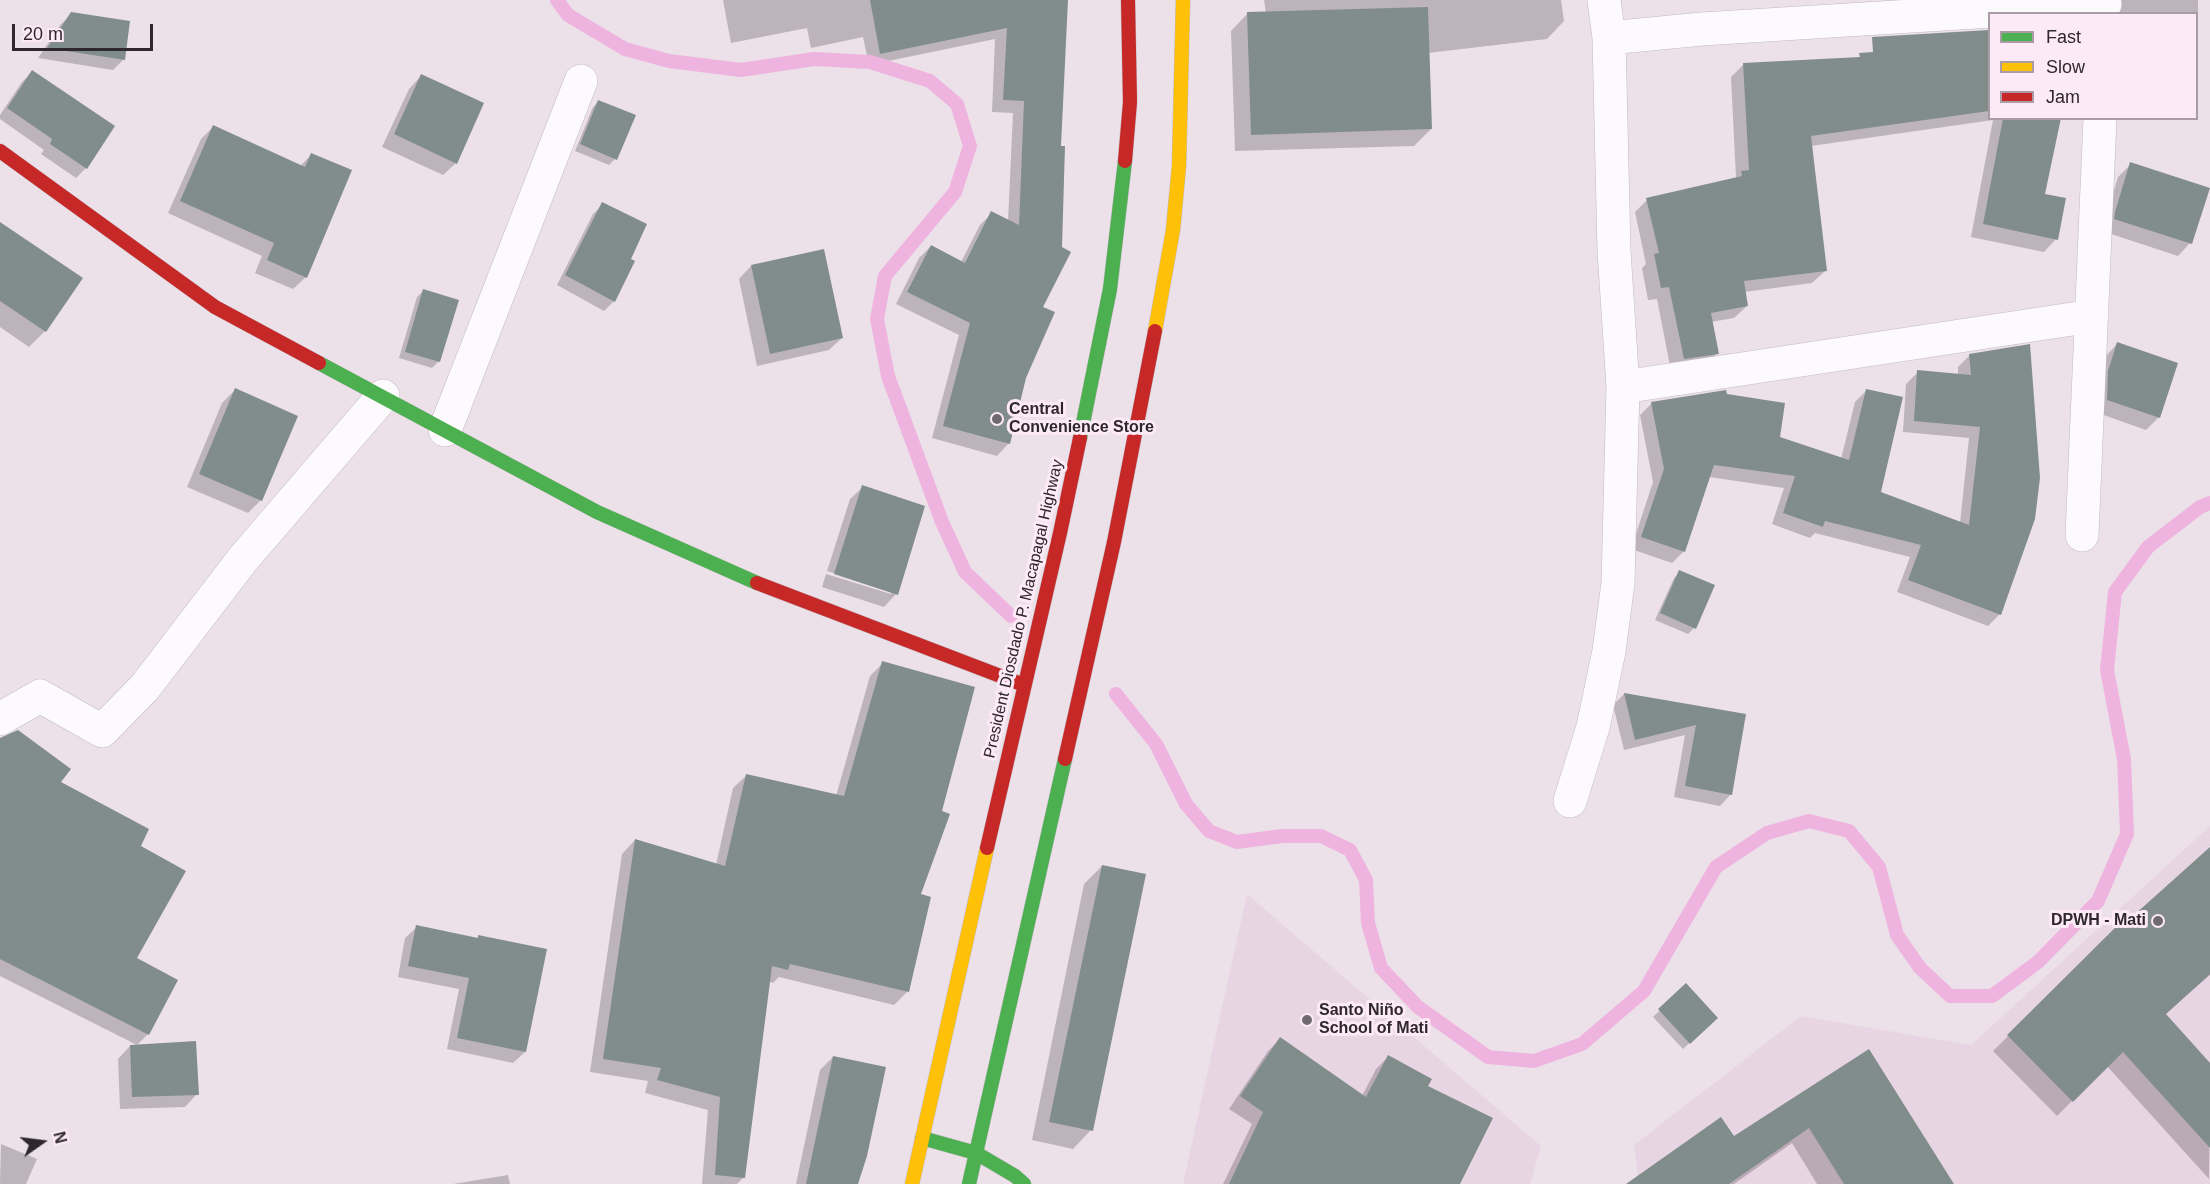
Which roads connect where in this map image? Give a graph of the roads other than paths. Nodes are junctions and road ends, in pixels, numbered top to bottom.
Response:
1 (1128, 0) edge
2 (1183, 0) edge
3 (1604, 0) edge
4 (2105, 6) edge
5 (2000, 12) edge
6 (1988, 13) edge
7 (1609, 38) junction
8 (581, 81) dead end
9 (2100, 120) edge
10 (0, 151) edge
11 (2092, 316) junction
12 (1623, 387) junction
13 (383, 396) junction
14 (445, 430) junction
15 (2082, 535) dead end
16 (1024, 685) junction
17 (0, 719) edge
18 (1570, 801) dead end
19 (922, 1138) junction
20 (976, 1153) junction
21 (912, 1184) edge
22 (969, 1184) edge
23 (1024, 1184) edge

1 - 16 main road, President Diosdado P. Macapagal Highway
2 - 20 main road
3 - 7 street
4 - 5 street
6 - 7 street
7 - 12 street
8 - 14 street
9 - 11 street
10 - 13 main road
11 - 12 street
11 - 15 street
12 - 18 street
13 - 14 main road
13 - 17 street
14 - 16 main road
16 - 19 main road, President Diosdado P. Macapagal Highway
19 - 20 main road
19 - 21 main road, President Diosdado P. Macapagal Highway
20 - 22 main road
20 - 23 main road

